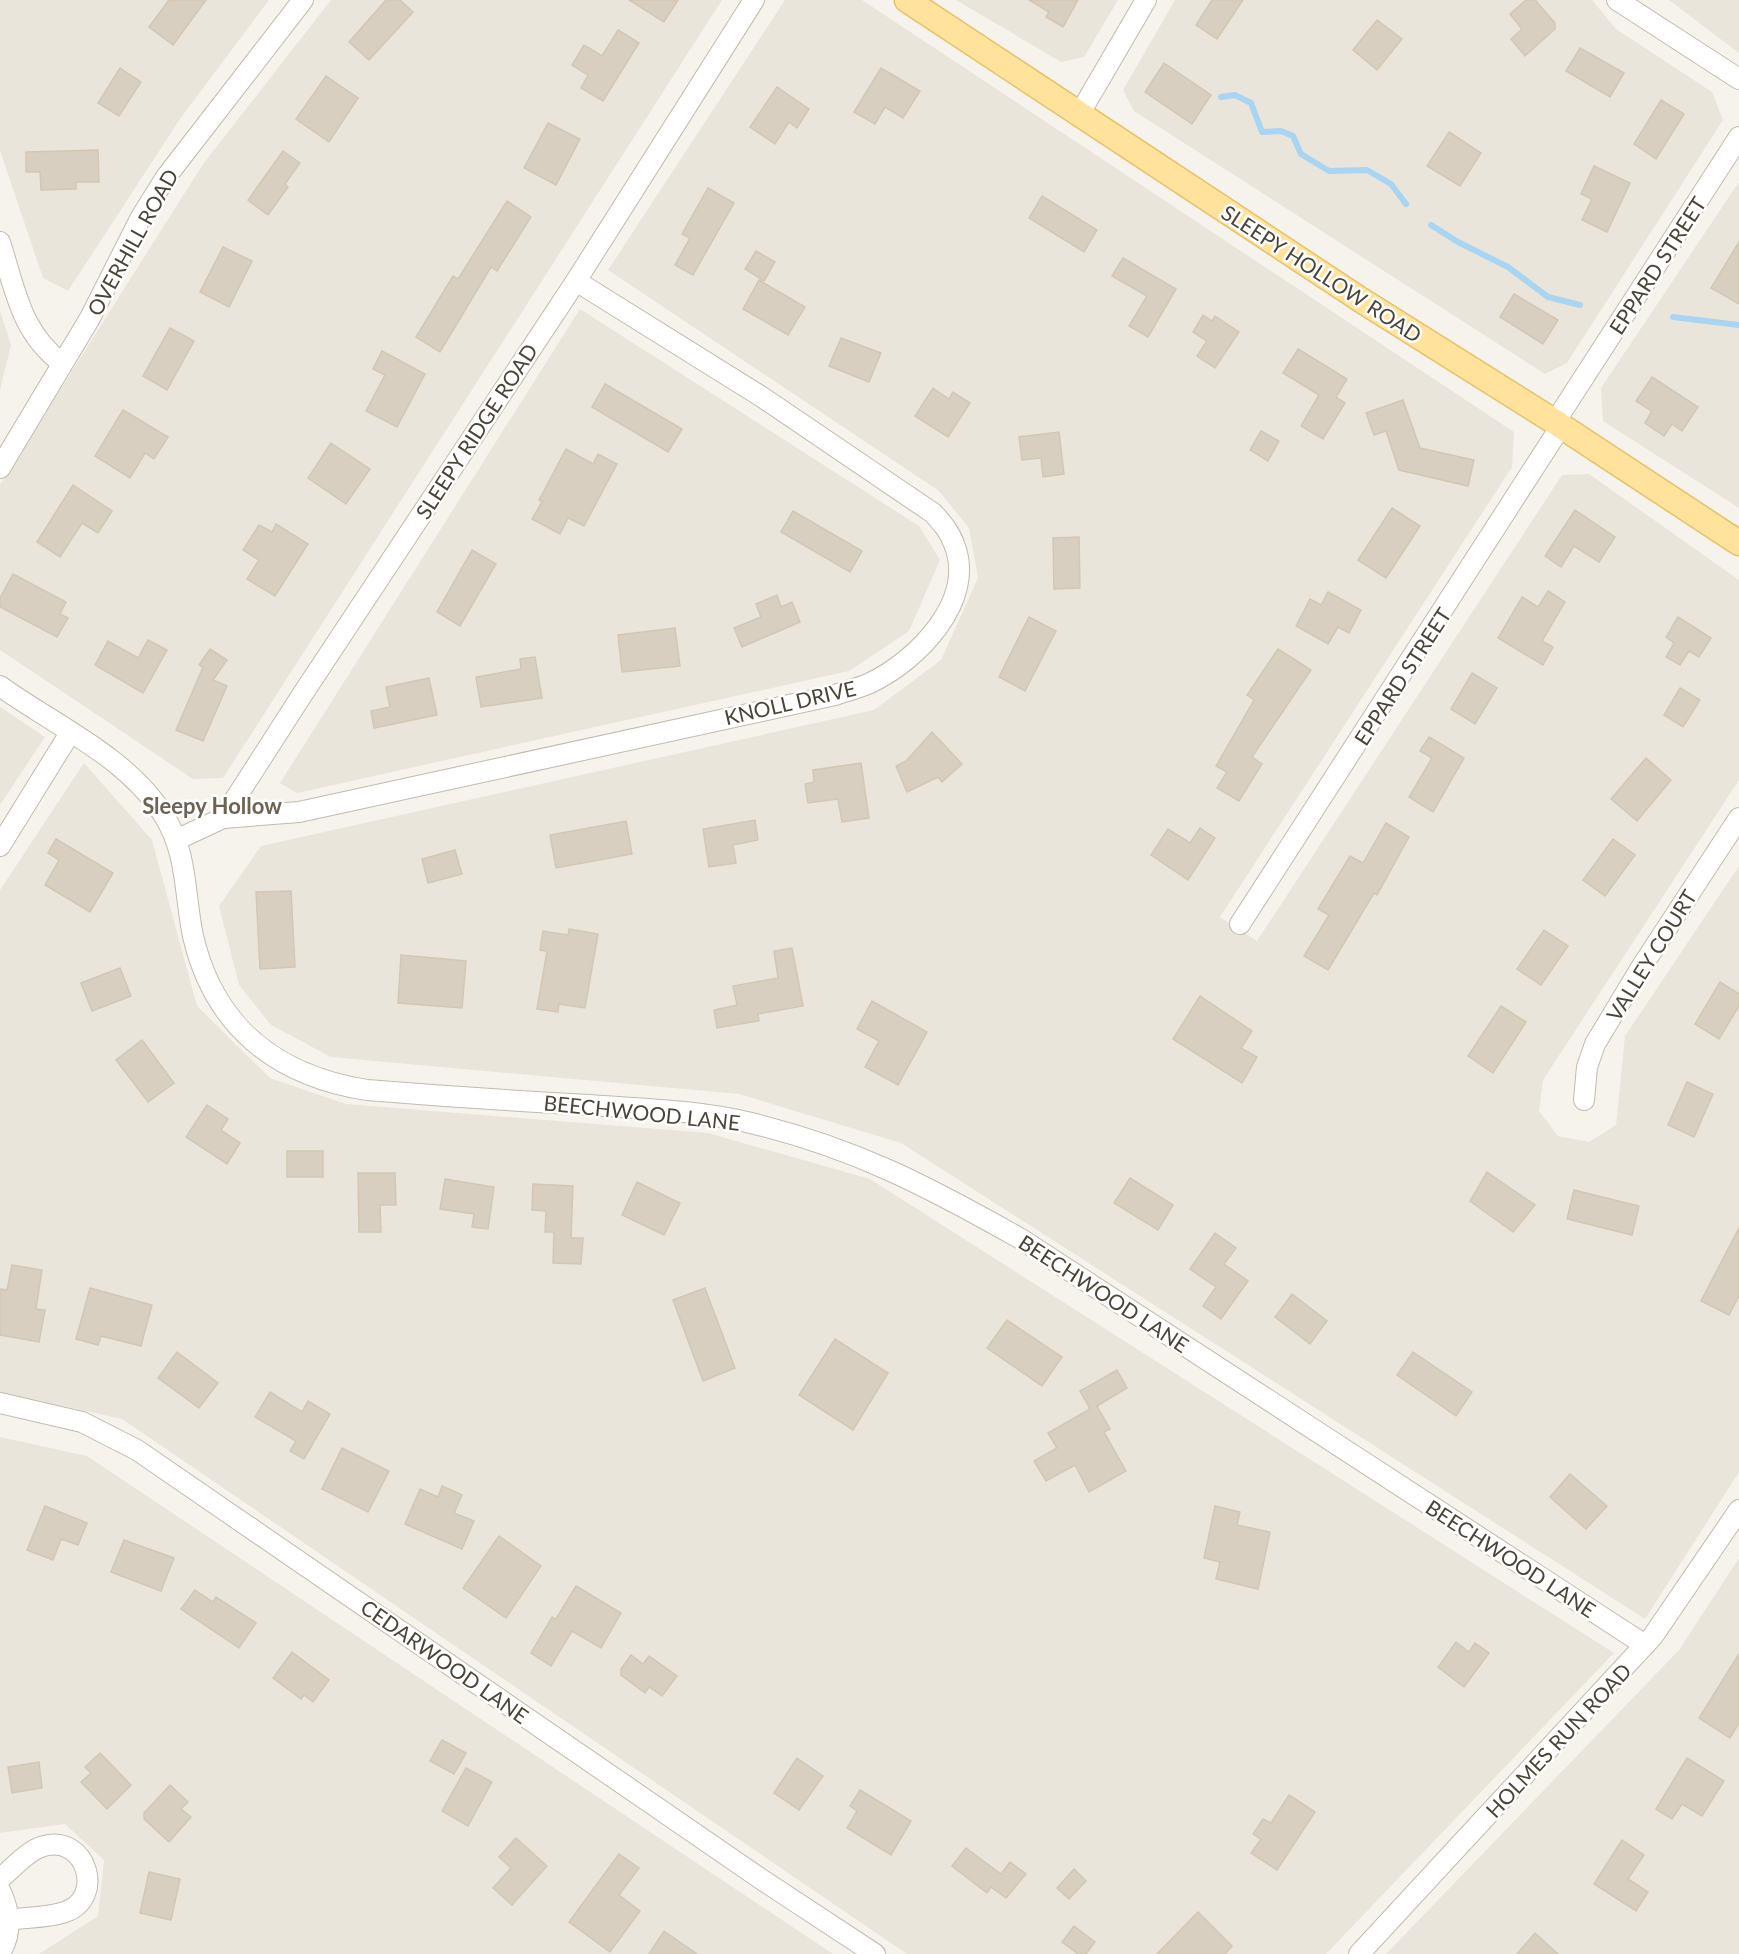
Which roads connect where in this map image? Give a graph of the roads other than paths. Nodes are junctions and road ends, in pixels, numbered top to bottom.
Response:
1 (303, 0) edge
2 (754, 0) edge
3 (907, 0) edge
4 (1146, 0) edge
5 (1617, 0) edge
6 (1739, 80) edge
7 (1080, 113) junction
8 (1739, 137) edge
9 (0, 242) edge
10 (576, 281) junction
11 (62, 363) junction
12 (1558, 424) junction
13 (0, 468) edge
14 (1739, 543) edge
15 (0, 686) edge
16 (70, 733) junction
17 (224, 818) junction
18 (1739, 818) edge
19 (176, 840) junction
20 (0, 846) edge
21 (1240, 924) dead end
22 (1584, 1100) dead end
23 (0, 1402) edge
24 (1739, 1510) edge
25 (1645, 1645) junction
26 (0, 1879) edge
27 (0, 1890) edge
28 (9, 1920) junction
29 (0, 1953) edge
30 (875, 1954) edge
31 (1359, 1954) edge

1 - 11 street, OVERHILL ROAD
2 - 10 street, SLEEPY RIDGE ROAD
3 - 7 main road, SLEEPY HOLLOW ROAD
4 - 7 street
5 - 6 street
7 - 12 main road, SLEEPY HOLLOW ROAD
8 - 12 street, EPPARD STREET
9 - 11 street
10 - 17 street, SLEEPY RIDGE ROAD
10 - 17 street, KNOLL DRIVE
11 - 13 street, OVERHILL ROAD
12 - 14 main road, SLEEPY HOLLOW ROAD
12 - 21 street, EPPARD STREET
15 - 16 street, BEECHWOOD LANE
16 - 19 street, BEECHWOOD LANE
16 - 20 street
17 - 19 street
18 - 22 street, VALLEY COURT
19 - 25 street, BEECHWOOD LANE
23 - 30 street, CEDARWOOD LANE
24 - 25 street, HOLMES RUN ROAD
25 - 31 street, HOLMES RUN ROAD
26 - 28 street
27 - 28 street
28 - 29 street

